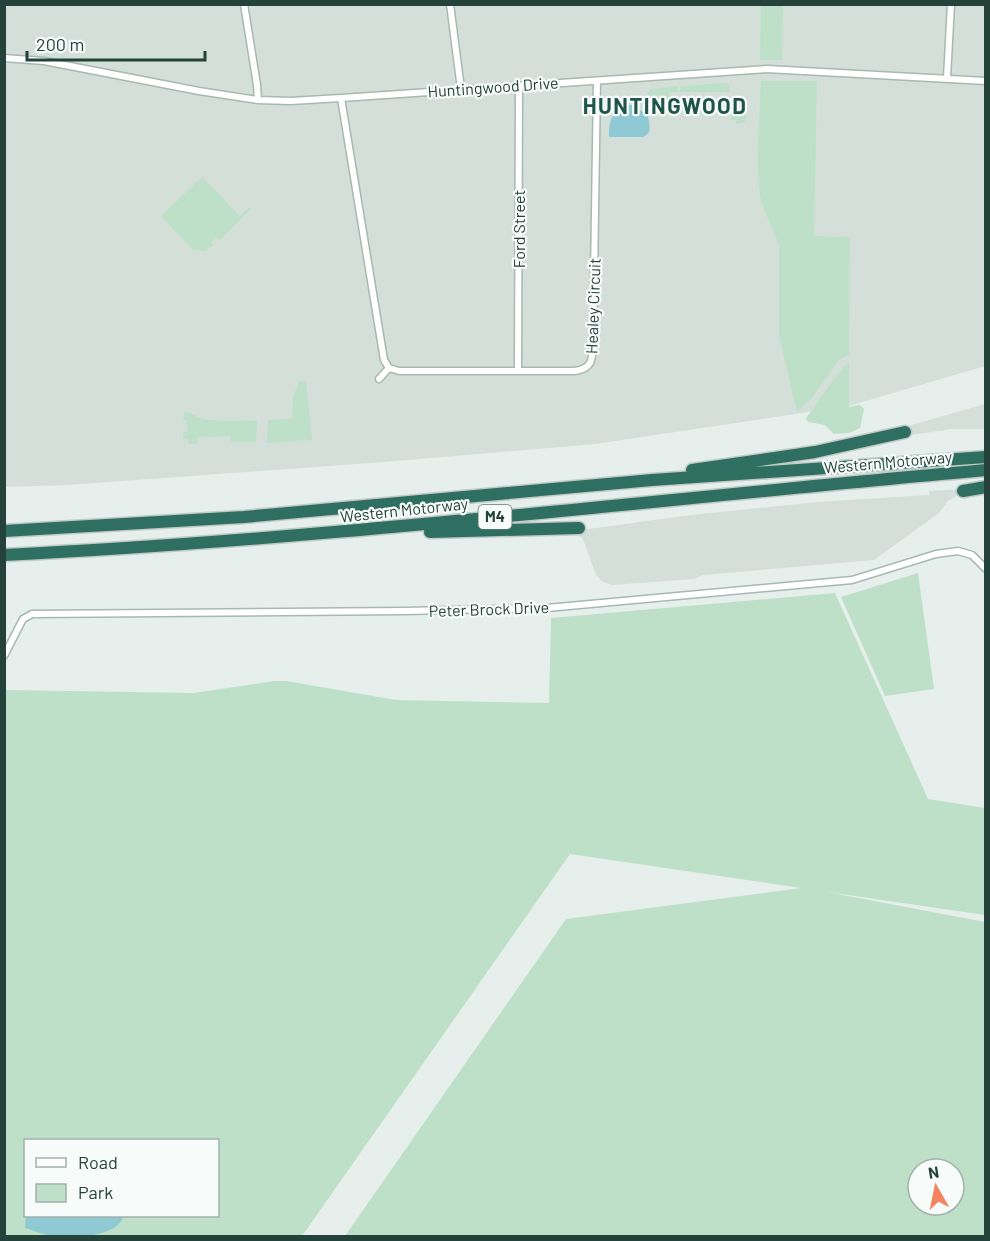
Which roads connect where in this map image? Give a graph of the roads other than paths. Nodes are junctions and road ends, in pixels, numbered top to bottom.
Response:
1 (244, 4) edge
2 (450, 4) edge
3 (951, 4) edge
4 (4, 58) edge
5 (946, 78) junction
6 (597, 81) junction
7 (986, 81) edge
8 (519, 86) junction
9 (461, 89) junction
10 (341, 98) junction
11 (258, 100) junction
12 (389, 368) junction
13 (518, 371) junction
14 (379, 379) dead end
15 (905, 432) dead end
16 (986, 457) edge
17 (986, 470) edge
18 (652, 480) junction
19 (986, 487) edge
20 (963, 491) dead end
21 (579, 528) dead end
22 (4, 531) edge
23 (328, 534) junction
24 (4, 555) edge
25 (986, 569) edge
26 (4, 656) edge

1 - 11 street
2 - 9 street
3 - 5 street
4 - 11 street, Huntingwood Drive
5 - 6 street, Huntingwood Drive
5 - 7 street, Huntingwood Drive
6 - 8 street, Huntingwood Drive
6 - 13 street, Healey Circuit
8 - 9 street, Huntingwood Drive
8 - 13 street, Ford Street
9 - 10 street, Huntingwood Drive
10 - 11 street, Huntingwood Drive
10 - 12 street
12 - 13 street, Healey Circuit
12 - 14 street
15 - 18 highway
16 - 18 highway, Western Motorway / M4
17 - 23 highway, Western Motorway / M4
18 - 22 highway, Western Motorway / M4
19 - 20 highway
21 - 23 highway
23 - 24 highway, Western Motorway / M4
25 - 26 street, Peter Brock Drive

